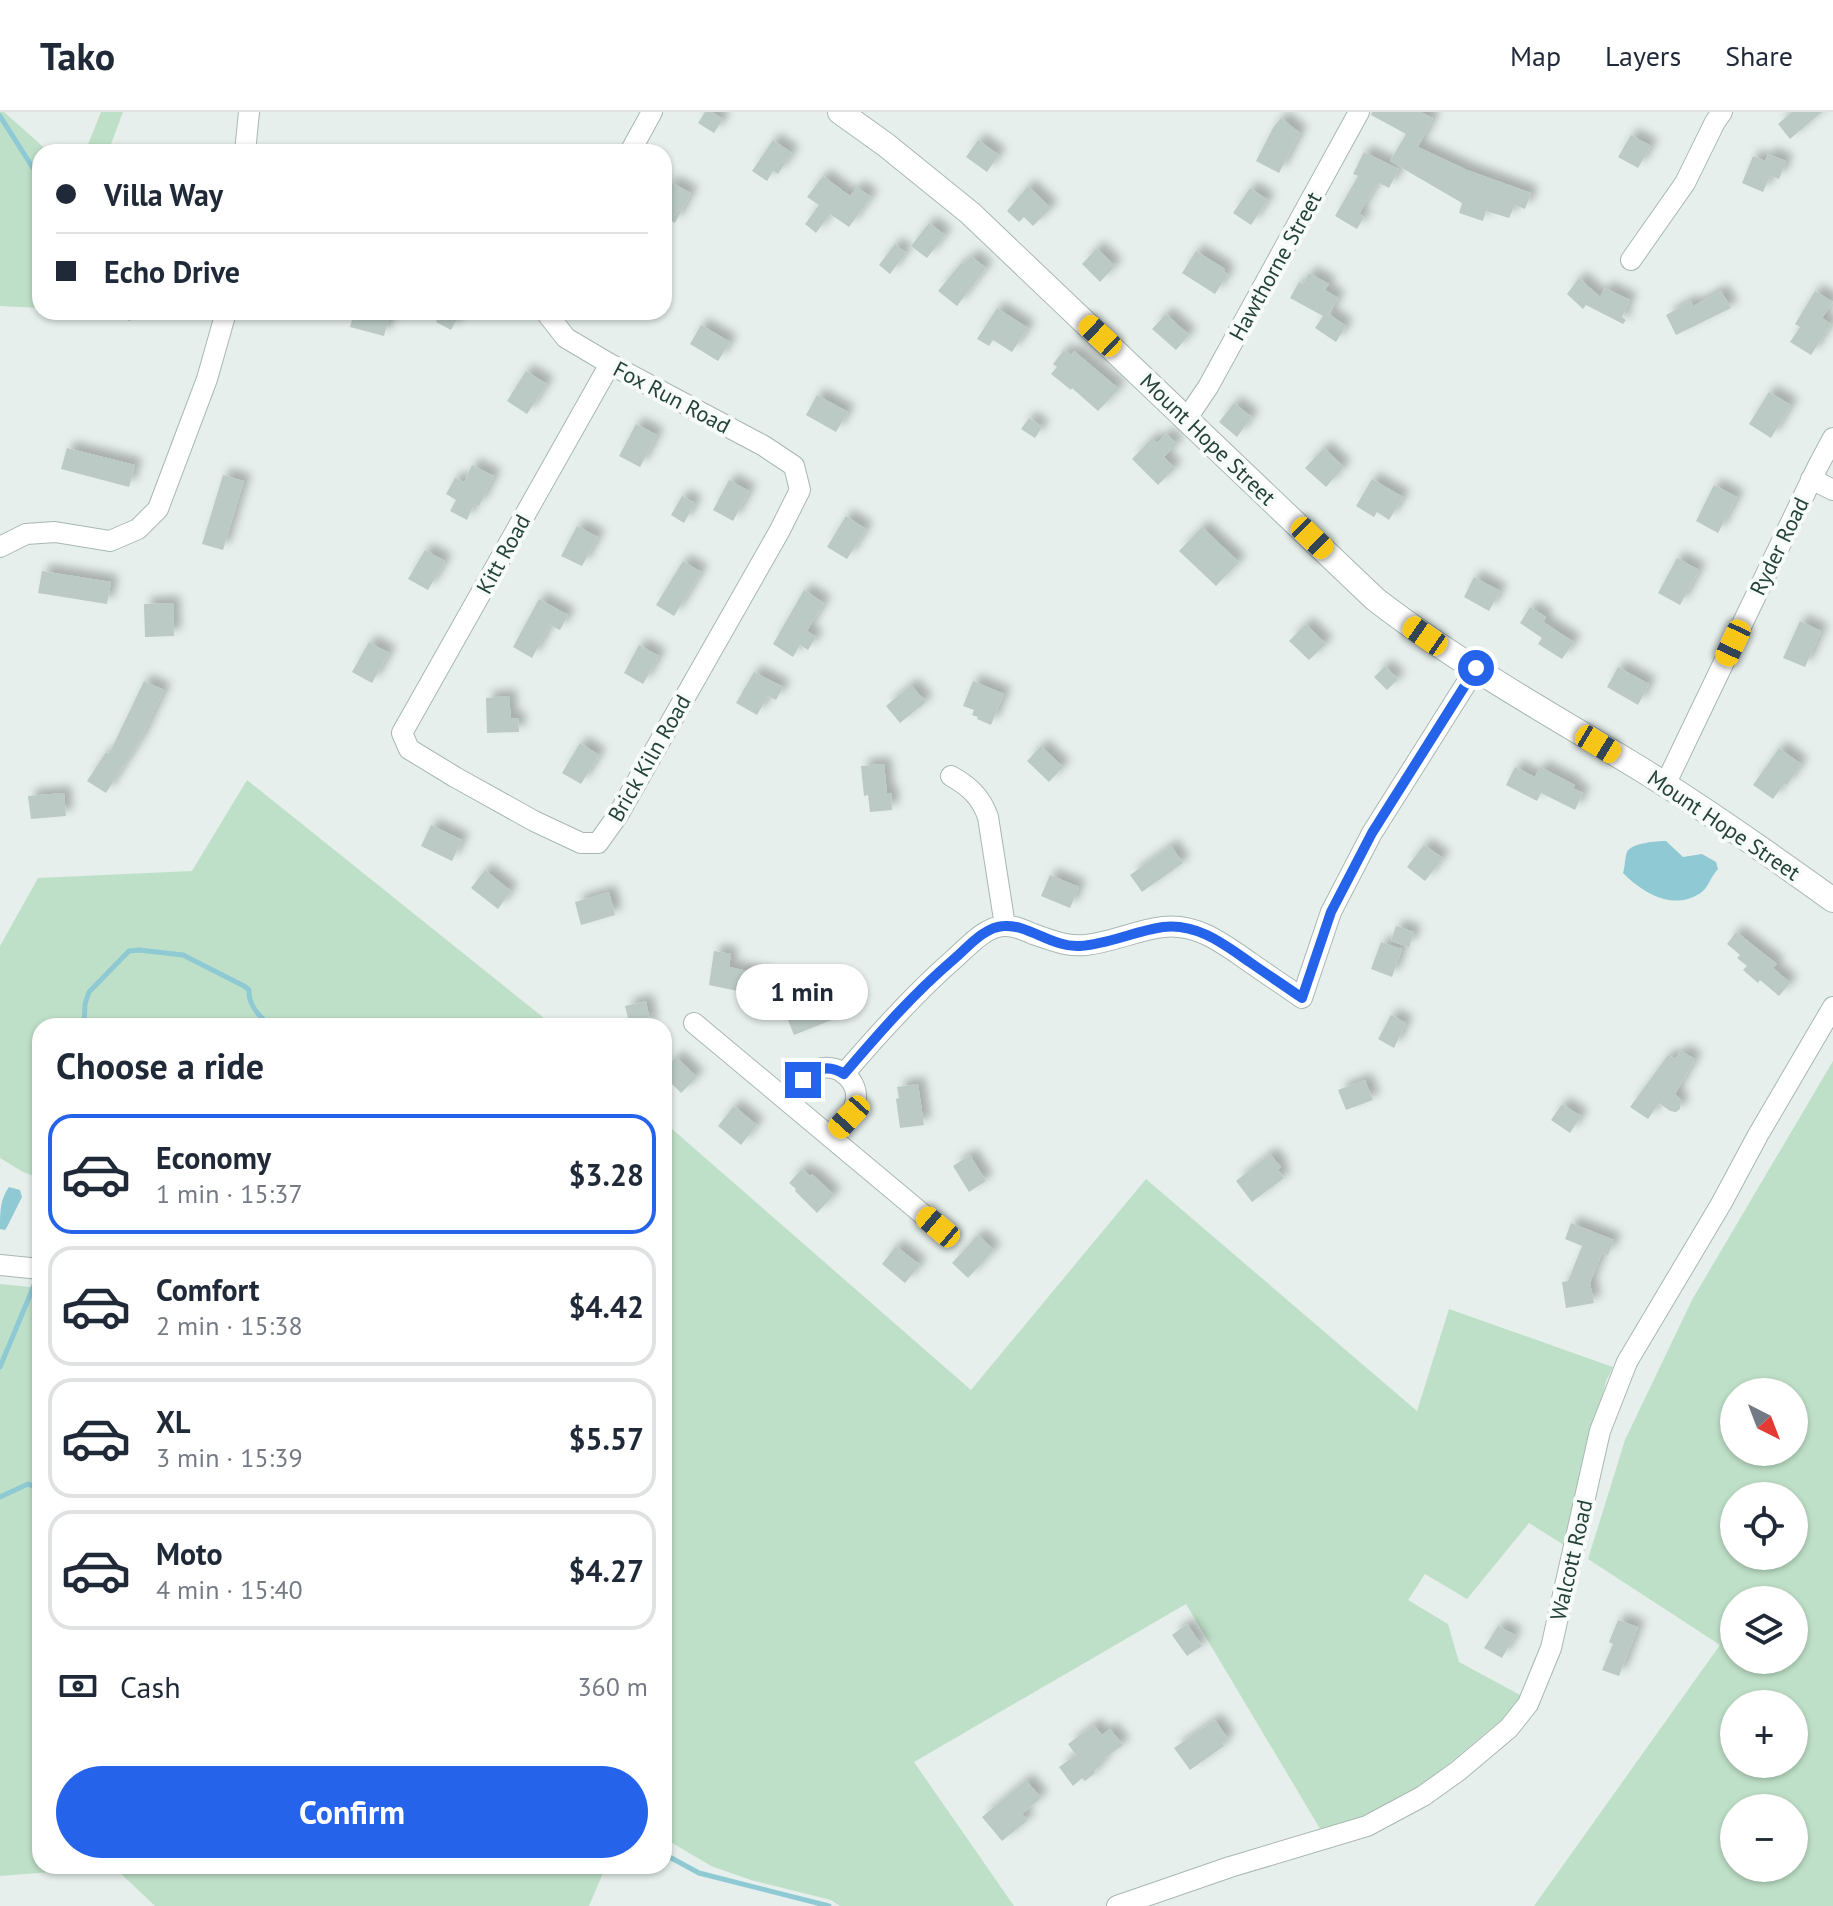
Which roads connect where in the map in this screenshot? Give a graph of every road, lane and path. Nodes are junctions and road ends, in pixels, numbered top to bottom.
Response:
1 (249, 112) edge
2 (652, 112) edge
3 (840, 112) edge
4 (1359, 112) edge
5 (1722, 112) edge
6 (246, 144) edge
7 (634, 144) edge
8 (1631, 260) dead end
9 (224, 320) edge
10 (552, 320) edge
11 (610, 364) junction
12 (1187, 418) junction
13 (1833, 438) edge
14 (797, 479) joint
15 (1811, 479) junction
16 (1833, 490) edge
17 (0, 547) edge
18 (1476, 668) junction
19 (407, 744) joint
20 (951, 776) dead end
21 (1665, 785) junction
22 (1833, 900) edge
23 (1005, 926) junction
24 (1833, 1007) edge
25 (694, 1023) dead end
26 (844, 1074) junction
27 (786, 1100) junction
28 (830, 1137) junction
29 (938, 1227) dead end
30 (0, 1265) edge
31 (32, 1268) edge
32 (1117, 1906) edge

1 - 6 street
2 - 7 street
3 - 12 street, Mount Hope Street
4 - 12 street, Hawthorne Street
5 - 8 street
9 - 17 street
10 - 11 street, Fox Run Road
11 - 14 street, Fox Run Road
11 - 19 street, Kitt Road
12 - 18 street, Mount Hope Street
13 - 15 street, Ryder Road
14 - 19 street, Brick Kiln Road
15 - 16 street
15 - 21 street, Ryder Road
18 - 21 street, Mount Hope Street
18 - 23 street
20 - 23 street
21 - 22 street, Mount Hope Street
23 - 26 street
24 - 32 street, Walcott Road
25 - 27 street
26 - 27 street
26 - 28 street
27 - 28 street
28 - 29 street
30 - 31 street

